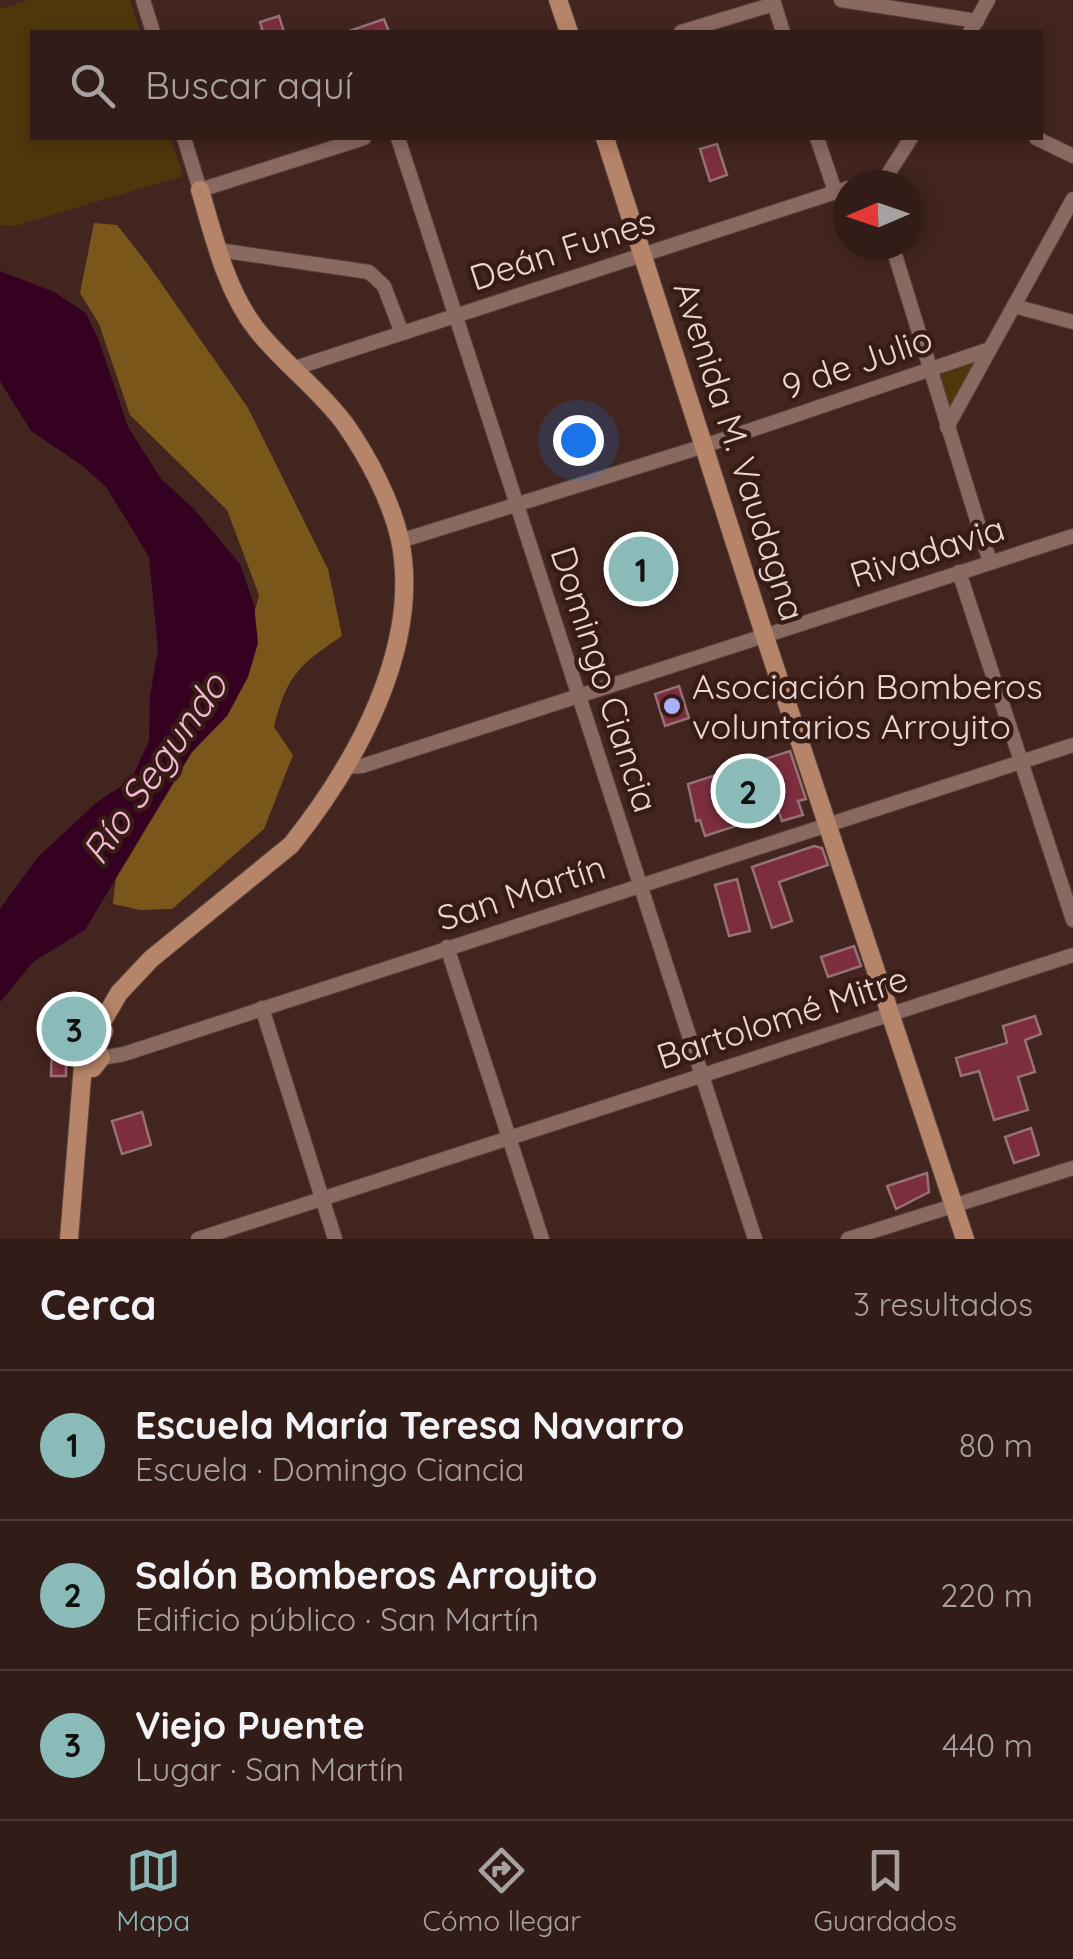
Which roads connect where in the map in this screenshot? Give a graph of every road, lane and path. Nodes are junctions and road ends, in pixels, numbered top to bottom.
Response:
1 (143, 0) edge
2 (558, 0) edge
3 (840, 0) edge
4 (988, 0) edge
5 (773, 2) edge
6 (974, 27) edge
7 (152, 30) edge
8 (568, 30) edge
9 (687, 30) edge
10 (782, 30) edge
11 (185, 140) edge
12 (358, 140) edge
13 (399, 140) edge
14 (606, 140) edge
15 (818, 140) edge
16 (910, 140) edge
17 (1040, 140) edge
18 (1073, 156) edge
19 (891, 170) edge
20 (833, 173) edge
21 (200, 190) junction
22 (833, 193) edge
23 (1073, 199) edge
24 (218, 250) junction
25 (644, 254) junction
26 (896, 260) edge
27 (1014, 306) junction
28 (455, 316) junction
29 (1073, 322) edge
30 (402, 333) junction
31 (990, 349) junction
32 (295, 368) junction
33 (929, 370) junction
34 (947, 426) junction
35 (704, 446) junction
36 (517, 504) junction
37 (1073, 536) edge
38 (400, 541) junction
39 (990, 562) junction
40 (958, 572) junction
41 (764, 634) junction
42 (580, 696) junction
43 (1073, 745) edge
44 (1021, 761) junction
45 (343, 768) junction
46 (828, 824) junction
47 (640, 884) junction
48 (1073, 920) edge
49 (448, 948) junction
50 (1073, 955) edge
51 (262, 1008) junction
52 (890, 1014) junction
53 (92, 1058) junction
54 (702, 1074) junction
55 (510, 1140) junction
56 (1073, 1168) edge
57 (323, 1200) junction
58 (954, 1205) junction
59 (69, 1239) edge
60 (198, 1239) edge
61 (335, 1239) edge
62 (542, 1239) edge
63 (755, 1239) edge
64 (848, 1239) edge
65 (965, 1239) edge

1 - 7 street
2 - 8 main road
3 - 6 street
4 - 6 street
5 - 9 street
5 - 10 street
11 - 21 street
12 - 21 street
13 - 28 street, Domingo Ciancia
14 - 25 main road, Avenida M. Vaudagna
15 - 20 street
16 - 19 street
17 - 18 street
21 - 24 main road
22 - 25 street, Deán Funes
23 - 27 street
24 - 30 street
24 - 32 main road
25 - 28 street, Deán Funes
25 - 35 main road, Avenida M. Vaudagna
26 - 33 street
27 - 29 street
27 - 31 street
28 - 30 street, Deán Funes
28 - 36 street, Domingo Ciancia
30 - 32 street, Deán Funes
31 - 33 street, 9 de Julio
31 - 34 street
32 - 38 main road
33 - 34 street
33 - 35 street, 9 de Julio
34 - 39 street
35 - 36 street, 9 de Julio
35 - 41 main road, Avenida M. Vaudagna
36 - 38 street, 9 de Julio
36 - 42 street, Domingo Ciancia
37 - 39 street, Rivadavia
38 - 45 main road
39 - 40 street, Rivadavia
40 - 41 street, Rivadavia
40 - 44 street
41 - 42 street, Rivadavia
41 - 46 main road, Avenida M. Vaudagna
42 - 45 street, Rivadavia
42 - 47 street, Domingo Ciancia
43 - 44 street, San Martín
44 - 46 street, San Martín
44 - 48 street
45 - 53 main road
46 - 47 street, San Martín
46 - 52 main road, Avenida M. Vaudagna
47 - 49 street, San Martín
47 - 54 street, Domingo Ciancia
49 - 51 street, San Martín
49 - 55 street
50 - 52 street, Bartolomé Mitre
51 - 53 street, San Martín
51 - 57 street
52 - 54 street, Bartolomé Mitre
52 - 58 main road, Avenida M. Vaudagna
53 - 59 main road
54 - 55 street, Bartolomé Mitre
54 - 63 street, Domingo Ciancia
55 - 57 street, Bartolomé Mitre
55 - 62 street
56 - 58 street
57 - 60 street, Bartolomé Mitre
57 - 61 street
58 - 64 street
58 - 65 main road, Avenida M. Vaudagna

